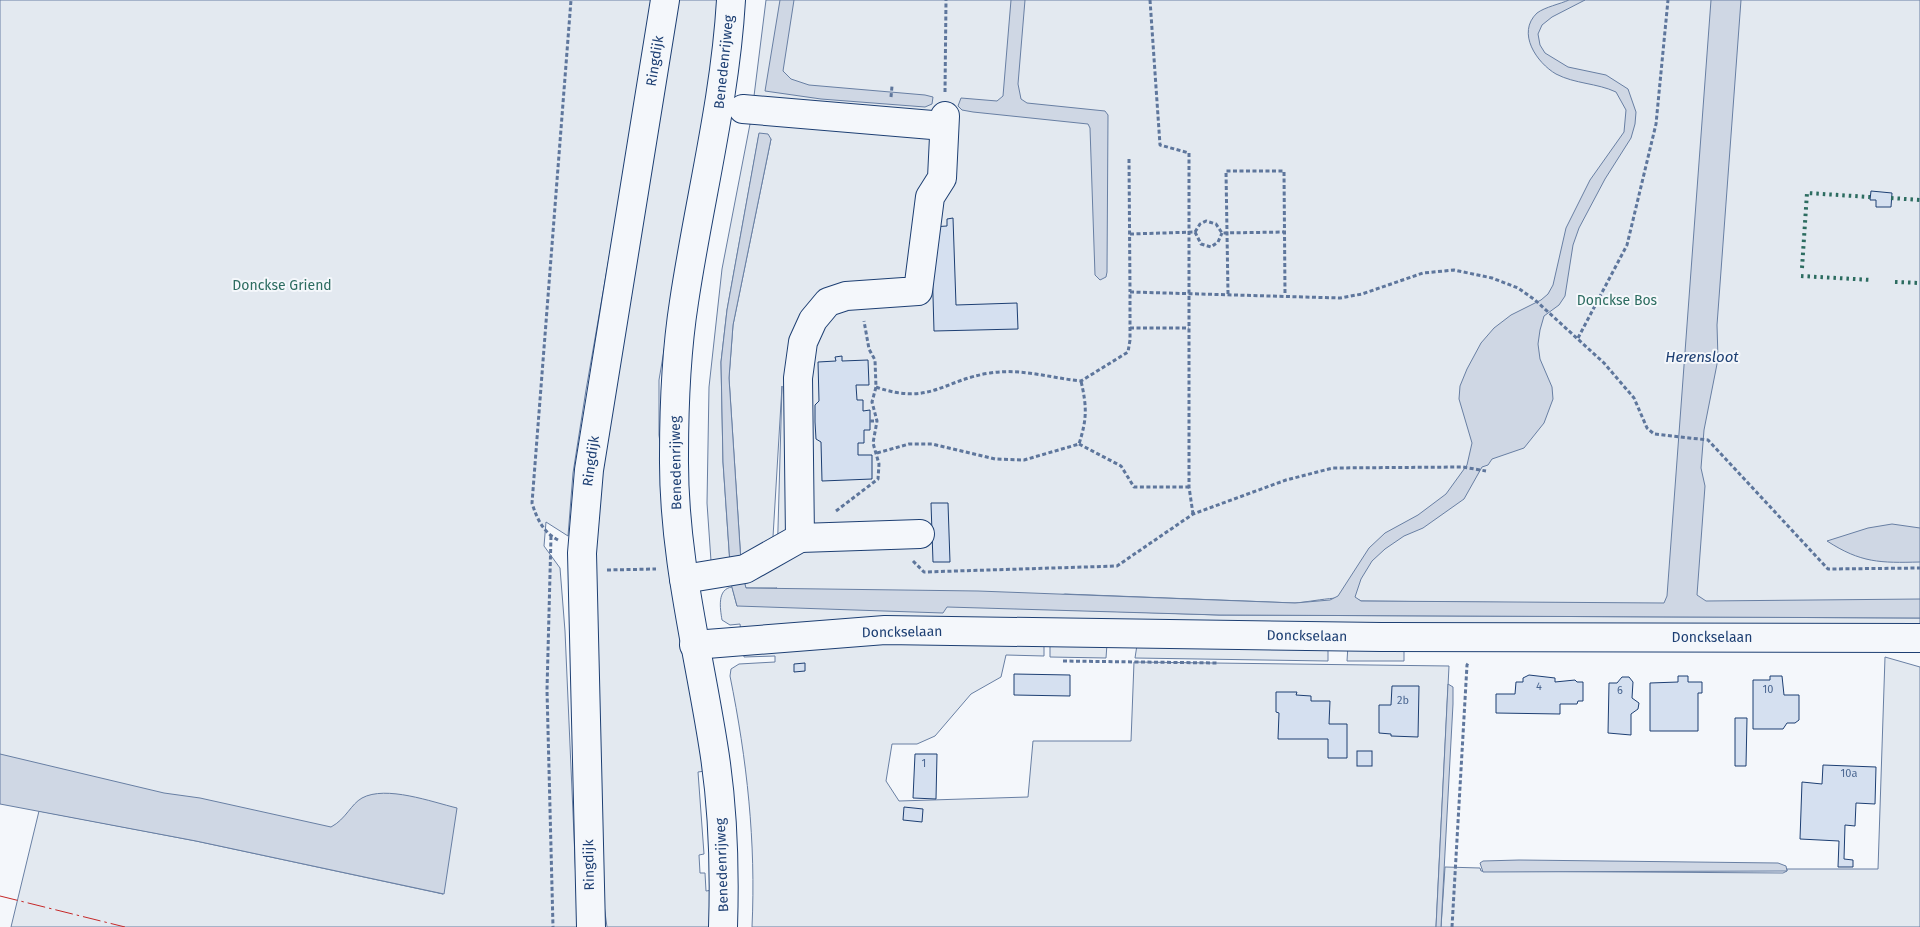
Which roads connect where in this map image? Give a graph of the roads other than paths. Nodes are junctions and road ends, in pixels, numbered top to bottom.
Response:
1 (665, 0) edge
2 (731, 0) edge
3 (743, 109) dead end
4 (920, 534) dead end
5 (800, 538) junction
6 (684, 579) junction
7 (1920, 638) edge
8 (694, 645) junction
9 (591, 927) edge
10 (723, 927) edge

1 - 9 street, Ringdijk
2 - 6 street, Benedenrijweg
3 - 5 street
4 - 5 street
5 - 6 street
6 - 8 street, Benedenrijweg
7 - 8 street, Donckselaan
8 - 10 street, Benedenrijweg

